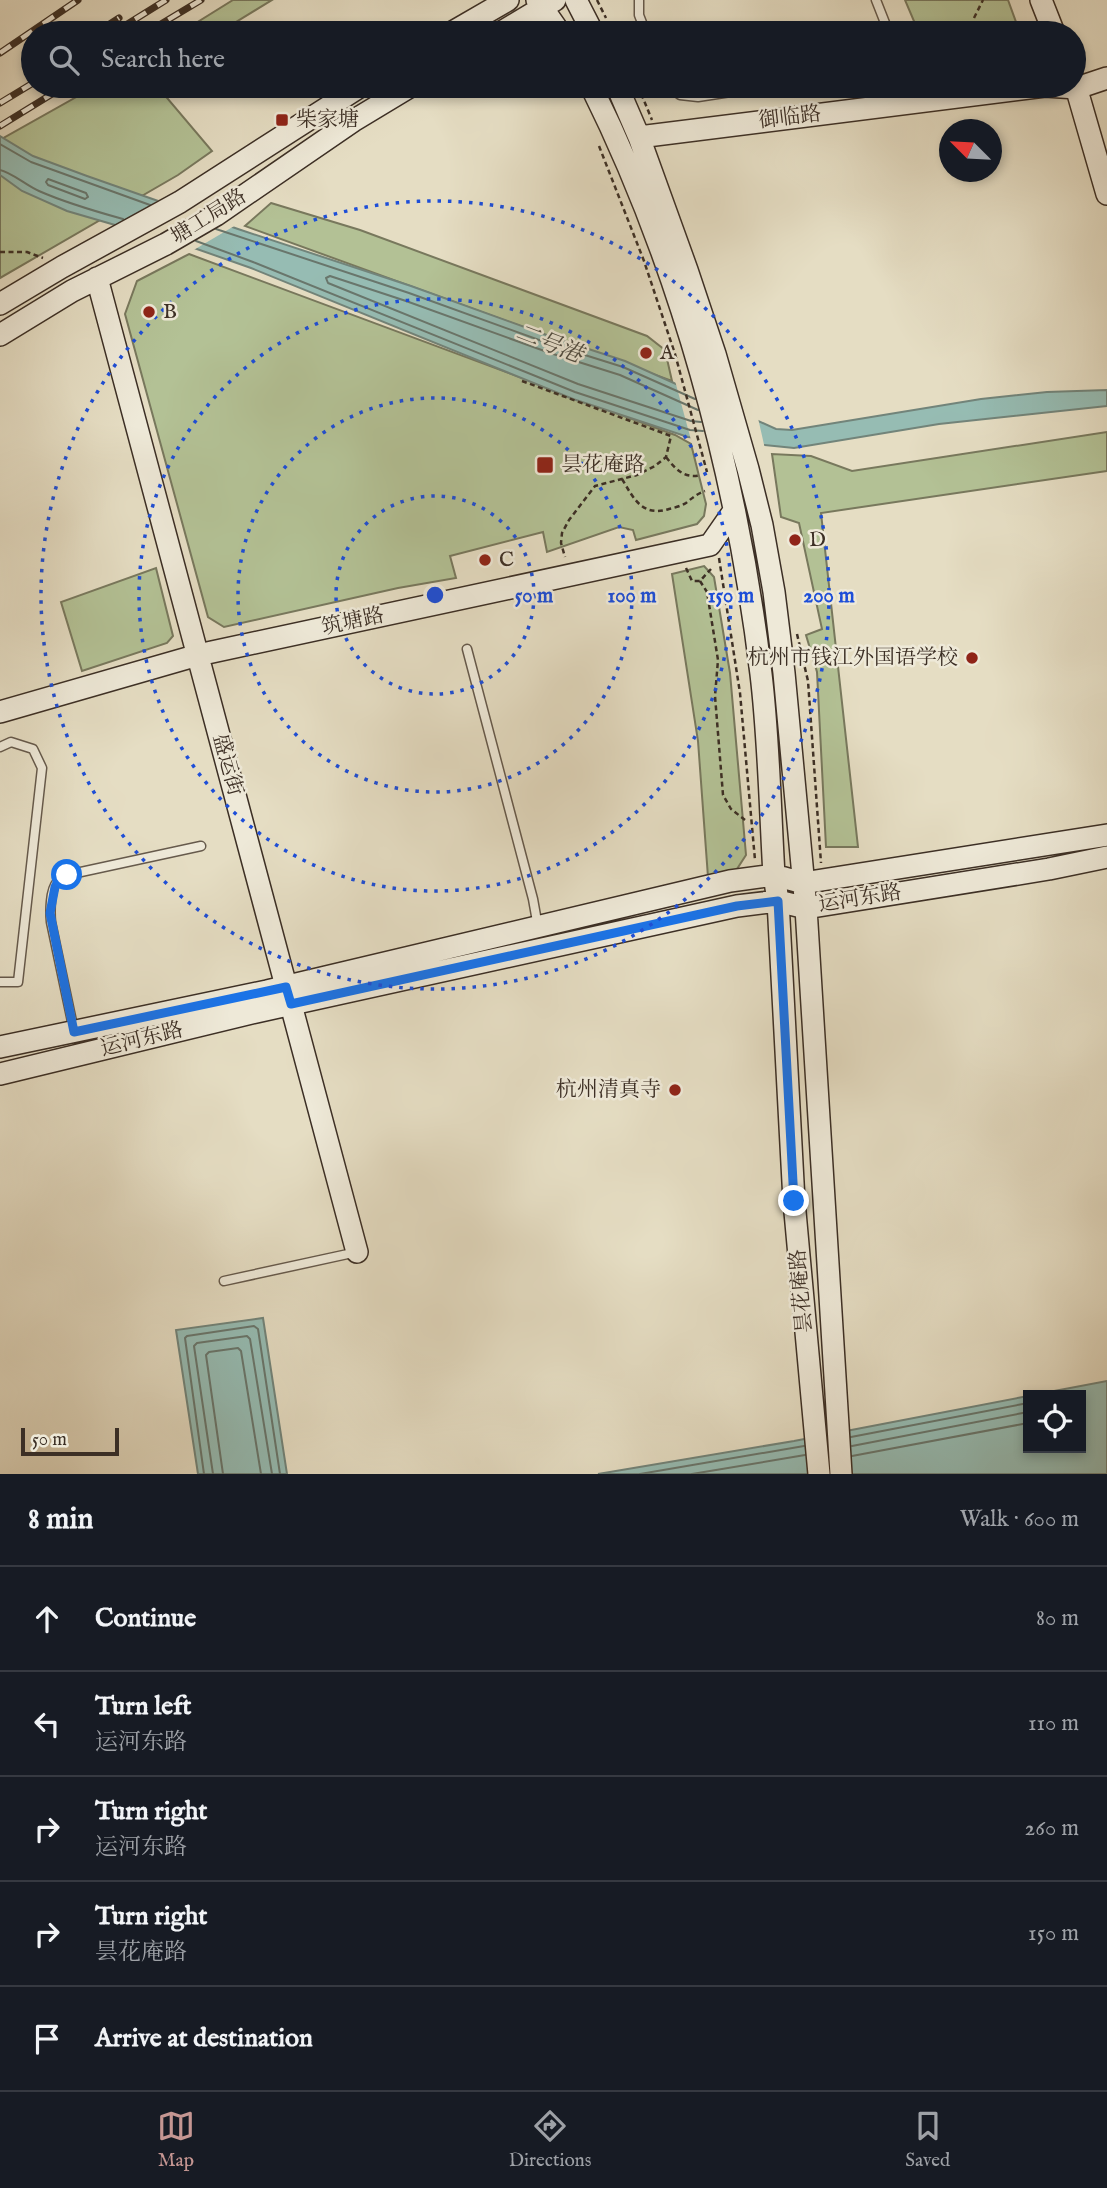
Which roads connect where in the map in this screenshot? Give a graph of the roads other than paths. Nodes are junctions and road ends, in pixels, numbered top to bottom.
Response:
1 (508, 0) edge
2 (576, 0) edge
3 (639, 0) edge
4 (876, 0) edge
5 (1041, 0) edge
6 (545, 3) edge
7 (472, 21) edge
8 (518, 21) edge
9 (554, 21) edge
10 (594, 21) edge
11 (641, 21) edge
12 (884, 21) edge
13 (1049, 21) edge
14 (1107, 78) edge
15 (1086, 82) edge
16 (342, 98) edge
17 (391, 98) edge
18 (597, 98) edge
19 (622, 98) edge
20 (882, 98) edge
21 (1079, 98) edge
22 (639, 137) junction
23 (1107, 194) edge
24 (97, 278) junction
25 (0, 304) edge
26 (0, 335) edge
27 (706, 358) junction
28 (733, 512) junction
29 (713, 555) junction
30 (744, 566) junction
31 (467, 649) dead end
32 (198, 655) junction
33 (0, 712) edge
34 (0, 747) edge
35 (1107, 835) edge
36 (201, 846) dead end
37 (1107, 857) edge
38 (766, 876) junction
39 (803, 883) junction
40 (778, 901) junction
41 (806, 908) junction
42 (538, 926) junction
43 (0, 982) edge
44 (289, 995) junction
45 (74, 1032) junction
46 (0, 1047) edge
47 (0, 1074) edge
48 (357, 1252) joint
49 (224, 1281) dead end
50 (818, 1474) edge
51 (841, 1474) edge

1 - 7 main road
2 - 10 main road
3 - 11 lane
4 - 12 lane
5 - 13 main road
6 - 8 main road
6 - 9 main road
14 - 15 main road, 御临路
16 - 25 main road, 塘工局路
17 - 24 main road, 塘工局路
18 - 27 main road, 昙花庵路
19 - 22 main road, 昙花庵路
20 - 22 main road, 御临路
21 - 23 main road
22 - 27 main road, 昙花庵路
24 - 26 main road, 塘工局路
24 - 32 main road, 盛运街
27 - 28 main road, 昙花庵路
27 - 39 main road, 昙花庵路
28 - 29 main road
28 - 30 main road, 昙花庵路
29 - 30 main road
29 - 32 main road, 筑塘路
30 - 38 main road, 昙花庵路
31 - 42 lane
32 - 33 main road, 筑塘路
32 - 44 main road, 盛运街
34 - 43 lane
35 - 39 main road, 运河东路
36 - 45 lane
37 - 41 main road, 运河东路
38 - 39 main road, 运河东路
38 - 40 main road, 昙花庵路
38 - 42 main road, 运河东路
39 - 41 main road, 昙花庵路
40 - 41 main road, 运河东路
40 - 44 main road, 运河东路
40 - 50 main road, 昙花庵路
41 - 51 main road, 昙花庵路
42 - 44 main road, 运河东路
44 - 45 main road, 运河东路
44 - 47 main road, 运河东路
44 - 48 main road, 盛运街
45 - 46 main road, 运河东路
48 - 49 lane

